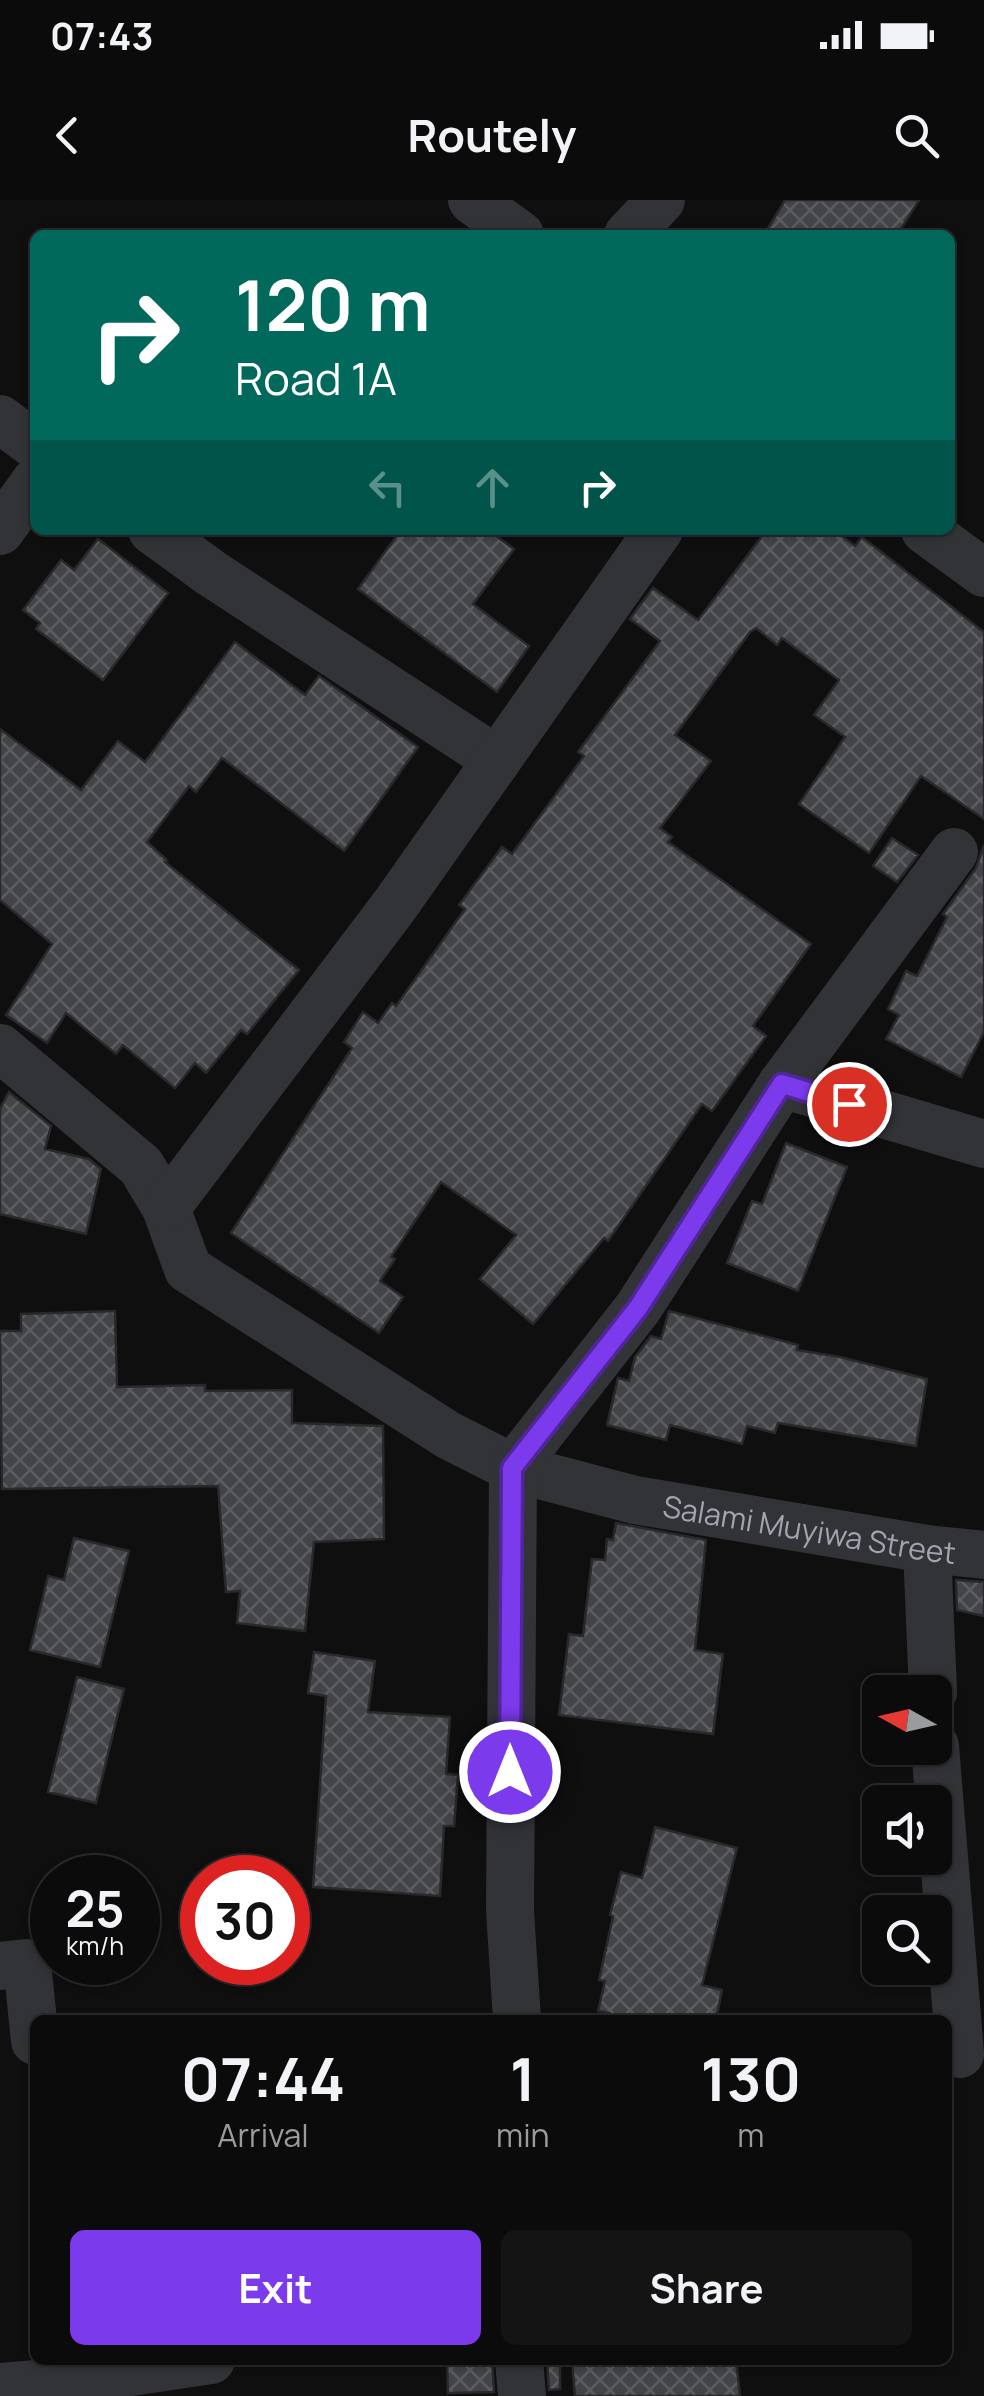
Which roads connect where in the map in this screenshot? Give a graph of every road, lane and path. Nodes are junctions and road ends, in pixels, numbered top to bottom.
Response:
1 (472, 200) edge
2 (661, 200) edge
3 (513, 230) edge
4 (633, 230) edge
5 (0, 419) edge
6 (30, 440) edge
7 (30, 489) edge
8 (0, 531) edge
9 (159, 535) edge
10 (655, 535) edge
11 (932, 535) edge
12 (984, 572) edge
13 (497, 760) junction
14 (954, 852) dead end
15 (1, 1050) edge
16 (782, 1084) junction
17 (984, 1144) edge
18 (166, 1208) junction
19 (512, 1468) junction
20 (927, 1550) junction
21 (984, 1555) edge
22 (932, 1675) edge
23 (937, 1765) edge
24 (0, 1966) edge
25 (32, 2015) edge
26 (517, 2015) edge
27 (960, 2054) dead end
28 (140, 2365) edge
29 (519, 2365) edge
30 (70, 2370) edge
31 (0, 2387) edge
32 (522, 2396) edge

1 - 3 street
2 - 4 street
5 - 6 street
7 - 8 street
9 - 13 street
10 - 13 street
11 - 12 street
13 - 18 street
14 - 16 street
15 - 18 street, Salami Muyiwa Street
16 - 17 street
16 - 19 street
18 - 19 street, Salami Muyiwa Street
19 - 20 street, Salami Muyiwa Street
19 - 26 street
20 - 21 street, Salami Muyiwa Street
20 - 22 street
23 - 27 street
24 - 25 street
28 - 30 street
29 - 32 street
30 - 31 street

